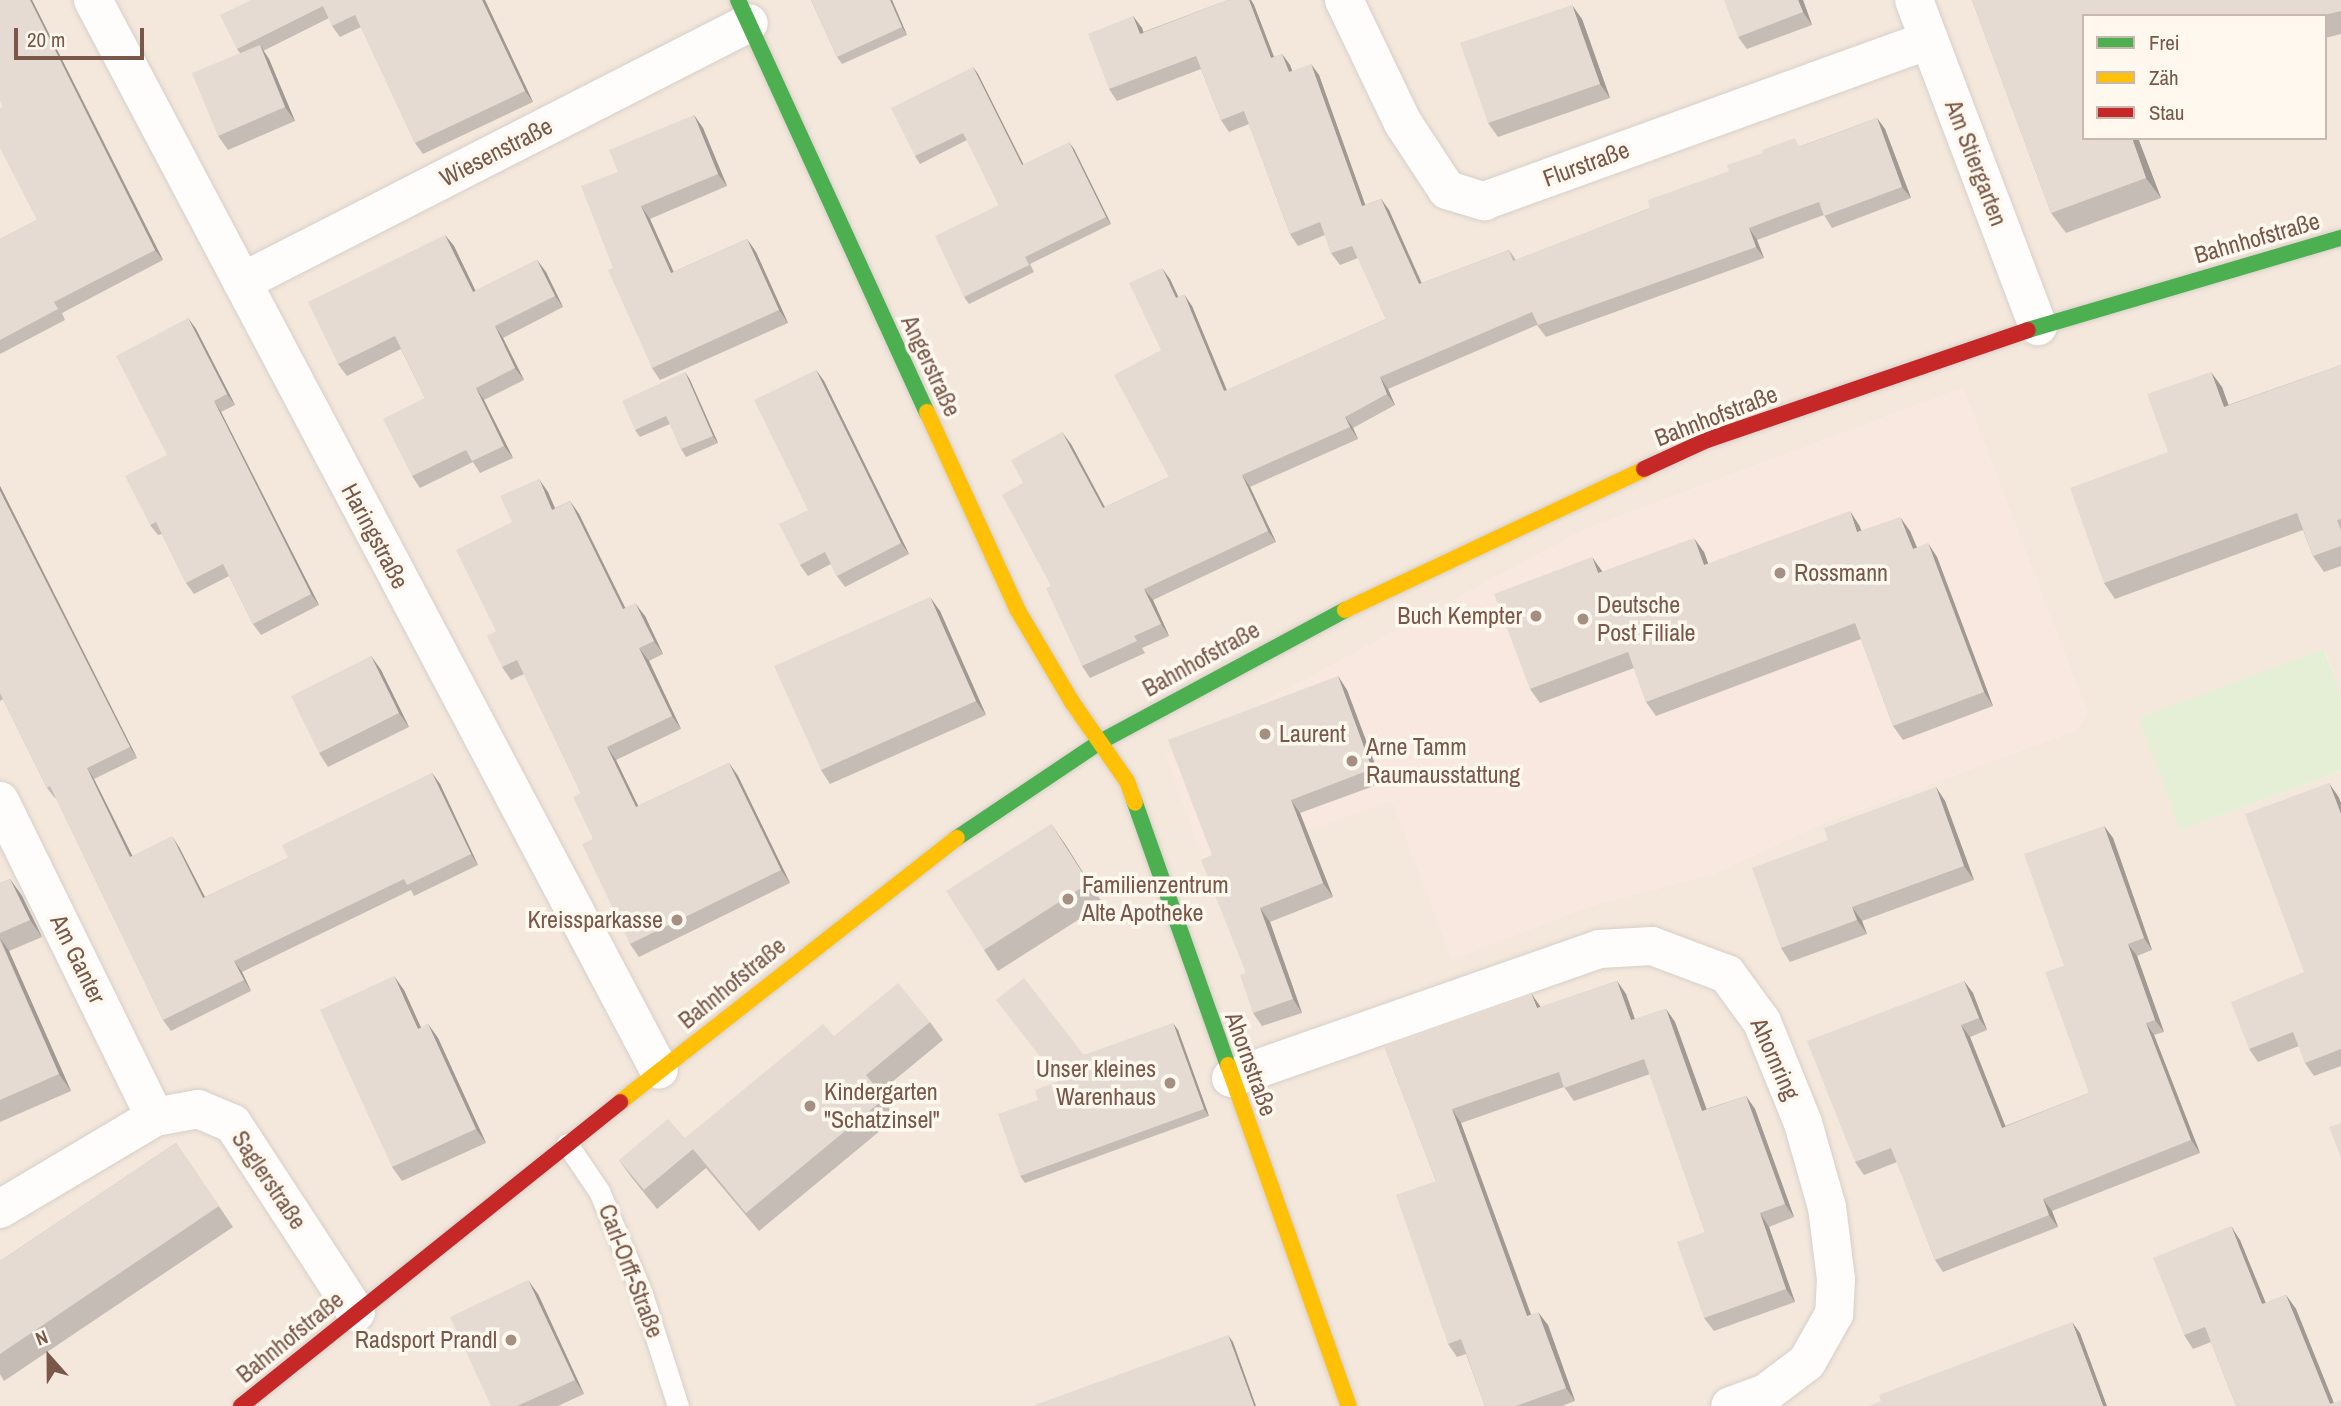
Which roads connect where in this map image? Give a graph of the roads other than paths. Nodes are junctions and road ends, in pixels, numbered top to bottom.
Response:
1 (93, 0) edge
2 (1344, 0) edge
3 (1914, 0) edge
4 (744, 11) edge
5 (1928, 40) junction
6 (2341, 238) edge
7 (242, 282) junction
8 (2038, 326) junction
9 (1100, 742) junction
10 (0, 801) edge
11 (659, 1070) junction
12 (1231, 1078) junction
13 (155, 1117) junction
14 (567, 1144) junction
15 (0, 1209) edge
16 (356, 1313) junction
17 (241, 1406) edge
18 (678, 1406) edge
19 (1349, 1406) edge
20 (1730, 1406) edge

1 - 7 street, Haringstraße
2 - 5 street, Flurstraße
3 - 5 street, Am Stiergarten
4 - 7 street, Wiesenstraße
4 - 9 street, Angerstraße
5 - 8 street, Am Stiergarten
6 - 8 street, Bahnhofstraße
7 - 11 street, Haringstraße
8 - 9 street, Bahnhofstraße
9 - 11 street, Bahnhofstraße
9 - 12 street, Ahornstraße
10 - 13 street, Am Ganter
11 - 14 street, Bahnhofstraße
12 - 19 street, Ahornstraße
12 - 20 street, Ahornring
13 - 15 street, Saglerstraße
13 - 16 street, Saglerstraße
14 - 16 street, Bahnhofstraße
14 - 18 lane, Carl-Orff-Straße
16 - 17 street, Bahnhofstraße

